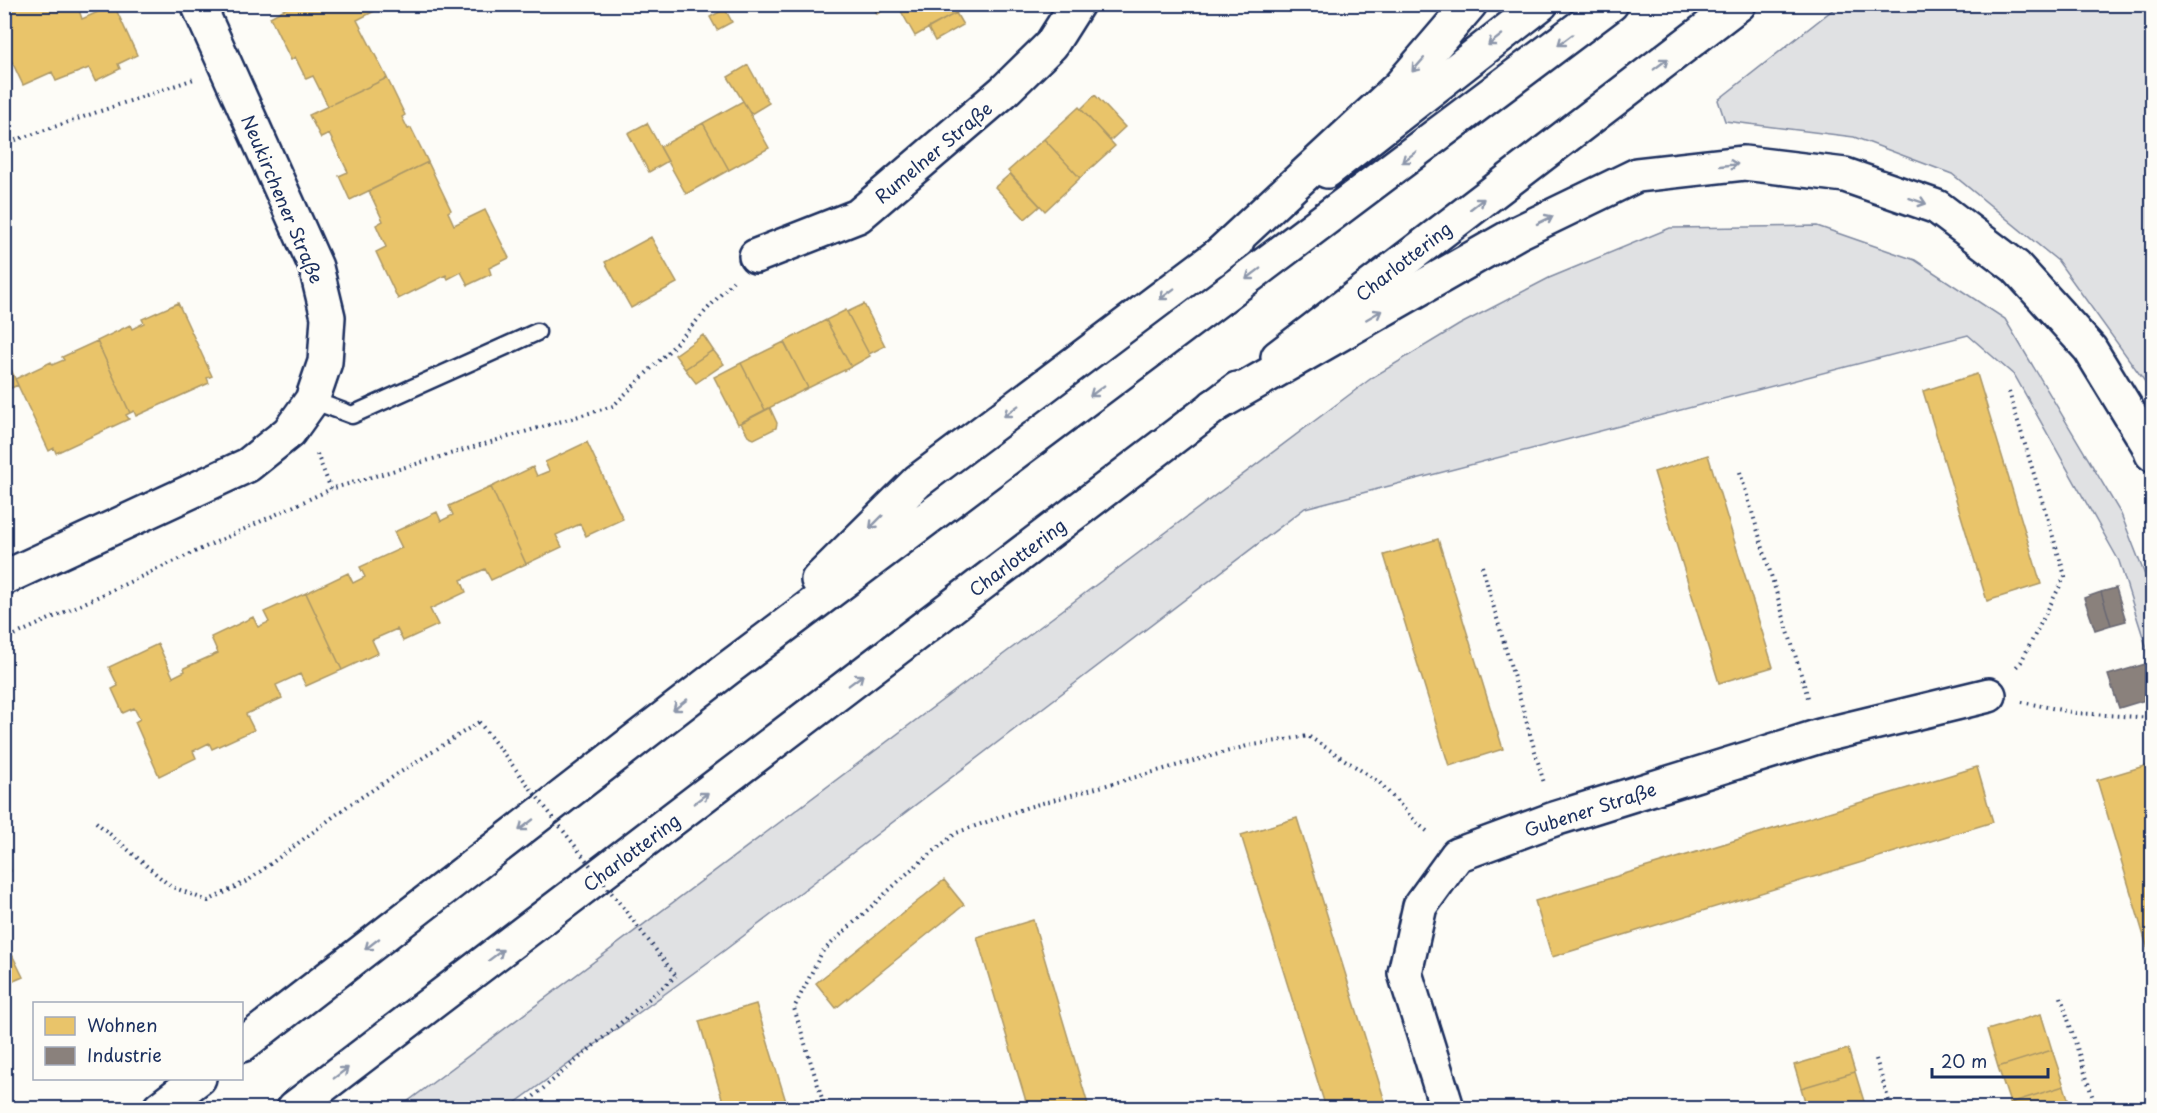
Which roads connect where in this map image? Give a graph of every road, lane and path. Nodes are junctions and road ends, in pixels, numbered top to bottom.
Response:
1 (198, 4) edge
2 (1077, 4) edge
3 (1470, 4) edge
4 (1541, 4) edge
5 (1611, 4) edge
6 (1739, 4) edge
7 (226, 68) junction
8 (4, 144) edge
9 (756, 256) joint
10 (1214, 259) junction
11 (537, 332) dead end
12 (2008, 392) dead end
13 (312, 400) junction
14 (1214, 406) junction
15 (289, 432) junction
16 (2152, 454) edge
17 (1740, 472) dead end
18 (331, 489) junction
19 (1482, 566) dead end
20 (4, 578) edge
21 (4, 640) edge
22 (727, 669) junction
23 (1989, 695) junction
24 (2152, 718) edge
25 (1820, 736) junction
26 (1554, 819) junction
27 (96, 822) dead end
28 (1457, 855) junction
29 (2061, 997) dead end
30 (243, 1044) edge
31 (1875, 1059) dead end
32 (196, 1080) edge
33 (160, 1108) edge
34 (294, 1108) edge
35 (520, 1108) edge
36 (825, 1108) edge
37 (1447, 1108) edge
38 (1891, 1108) edge
39 (2096, 1108) edge

1 - 7 main road, Neukirchener Straße
2 - 9 main road, Rumelner Straße
3 -> 10 main road
4 -> 10 main road
5 -> 22 main road
14 -> 6 main road, Charlottering
7 - 8 path
7 - 13 main road, Neukirchener Straße
9 - 18 path
10 -> 22 main road
11 - 13 lane
12 - 23 path
13 - 15 main road, Neukirchener Straße
14 -> 16 main road
34 -> 14 main road, Charlottering
15 - 18 path
15 - 20 main road, Neukirchener Straße
17 - 25 path
18 - 21 path
19 - 26 path
22 -> 30 main road
23 - 24 path
23 - 25 main road, Gubener Straße
25 - 26 main road, Gubener Straße
26 - 28 main road, Gubener Straße
27 - 35 path, bridge
28 - 36 path
28 - 37 main road
29 - 39 path
31 - 38 path
32 - 33 main road

